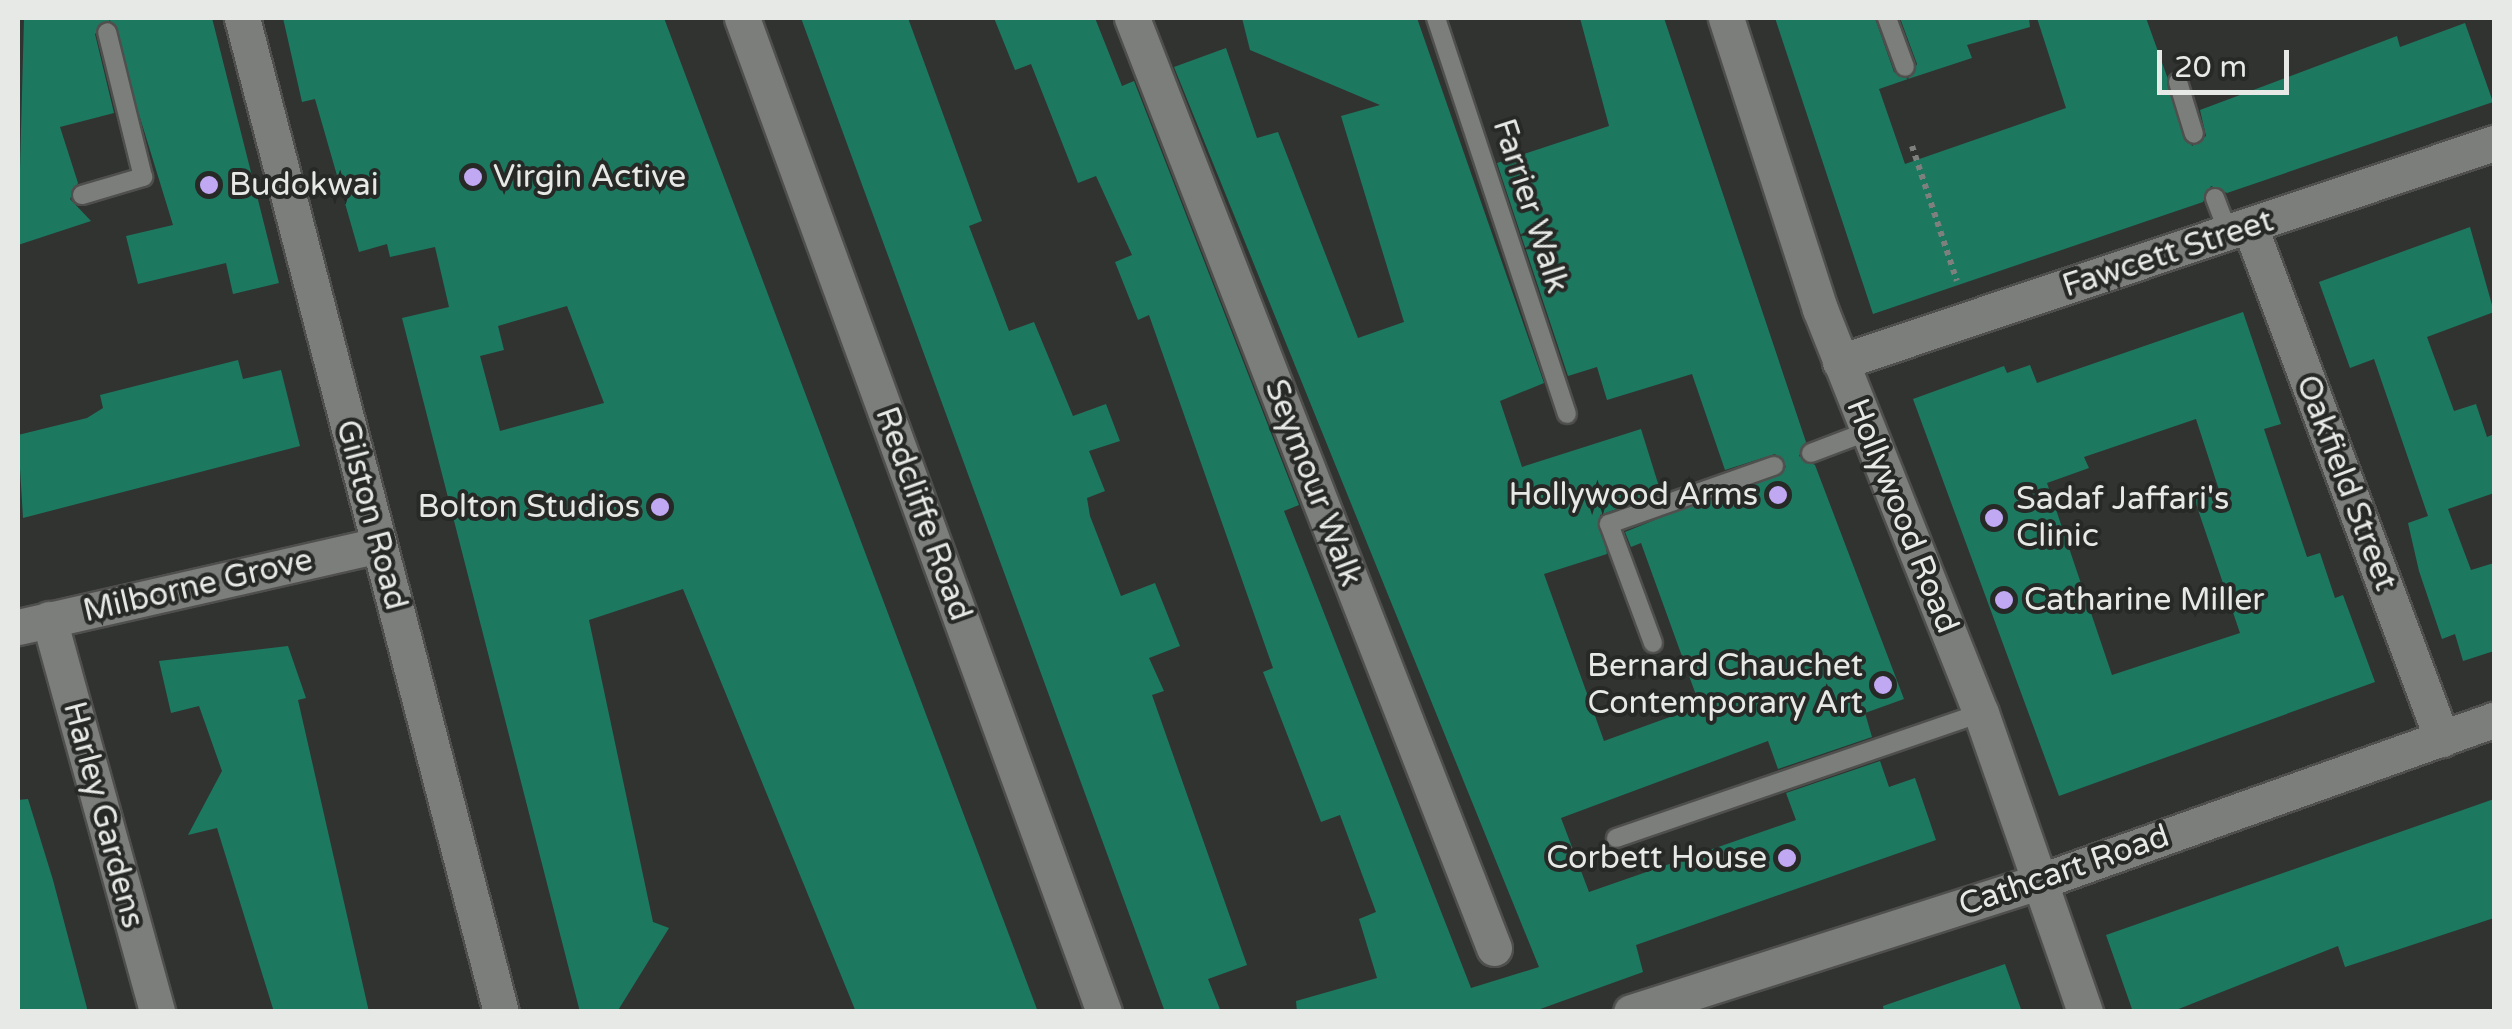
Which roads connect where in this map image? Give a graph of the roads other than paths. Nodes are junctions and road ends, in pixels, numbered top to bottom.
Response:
1 (242, 18) edge
2 (742, 18) edge
3 (1132, 18) edge
4 (1436, 18) edge
5 (1726, 18) edge
6 (1887, 18) edge
7 (107, 32) dead end
8 (1905, 67) dead end
9 (2178, 82) dead end
10 (2194, 134) dead end
11 (2494, 144) edge
12 (82, 195) dead end
13 (2215, 198) dead end
14 (2239, 230) junction
15 (1840, 362) junction
16 (1566, 414) dead end
17 (1869, 431) junction
18 (1810, 453) dead end
19 (1774, 466) dead end
20 (378, 545) junction
21 (33, 623) edge
22 (1653, 643) dead end
23 (1982, 713) junction
24 (2494, 720) edge
25 (2442, 739) junction
26 (1616, 838) dead end
27 (2041, 881) junction
28 (1494, 948) dead end
29 (156, 1012) edge
30 (501, 1012) edge
31 (1104, 1012) edge
32 (1631, 1012) edge
33 (2085, 1012) edge

1 - 20 street, Gilston Road
2 - 31 street, Redcliffe Road
3 - 28 street, Seymour Walk
4 - 16 lane, Farrier Walk
5 - 15 street, Hollywood Road
6 - 8 lane
7 - 12 lane
9 - 10 lane
11 - 14 street, Fawcett Street
13 - 14 lane
14 - 15 street, Fawcett Street
14 - 25 street, Oakfield Street
15 - 17 street, Hollywood Road
17 - 18 lane
17 - 23 street, Hollywood Road
19 - 22 lane
20 - 21 street, Milborne Grove
20 - 30 street, Gilston Road
21 - 29 street, Harley Gardens
23 - 26 lane
23 - 27 street, Hollywood Road
24 - 25 street, Cathcart Road
25 - 27 street, Cathcart Road
27 - 32 street, Cathcart Road
27 - 33 street, Hollywood Road

